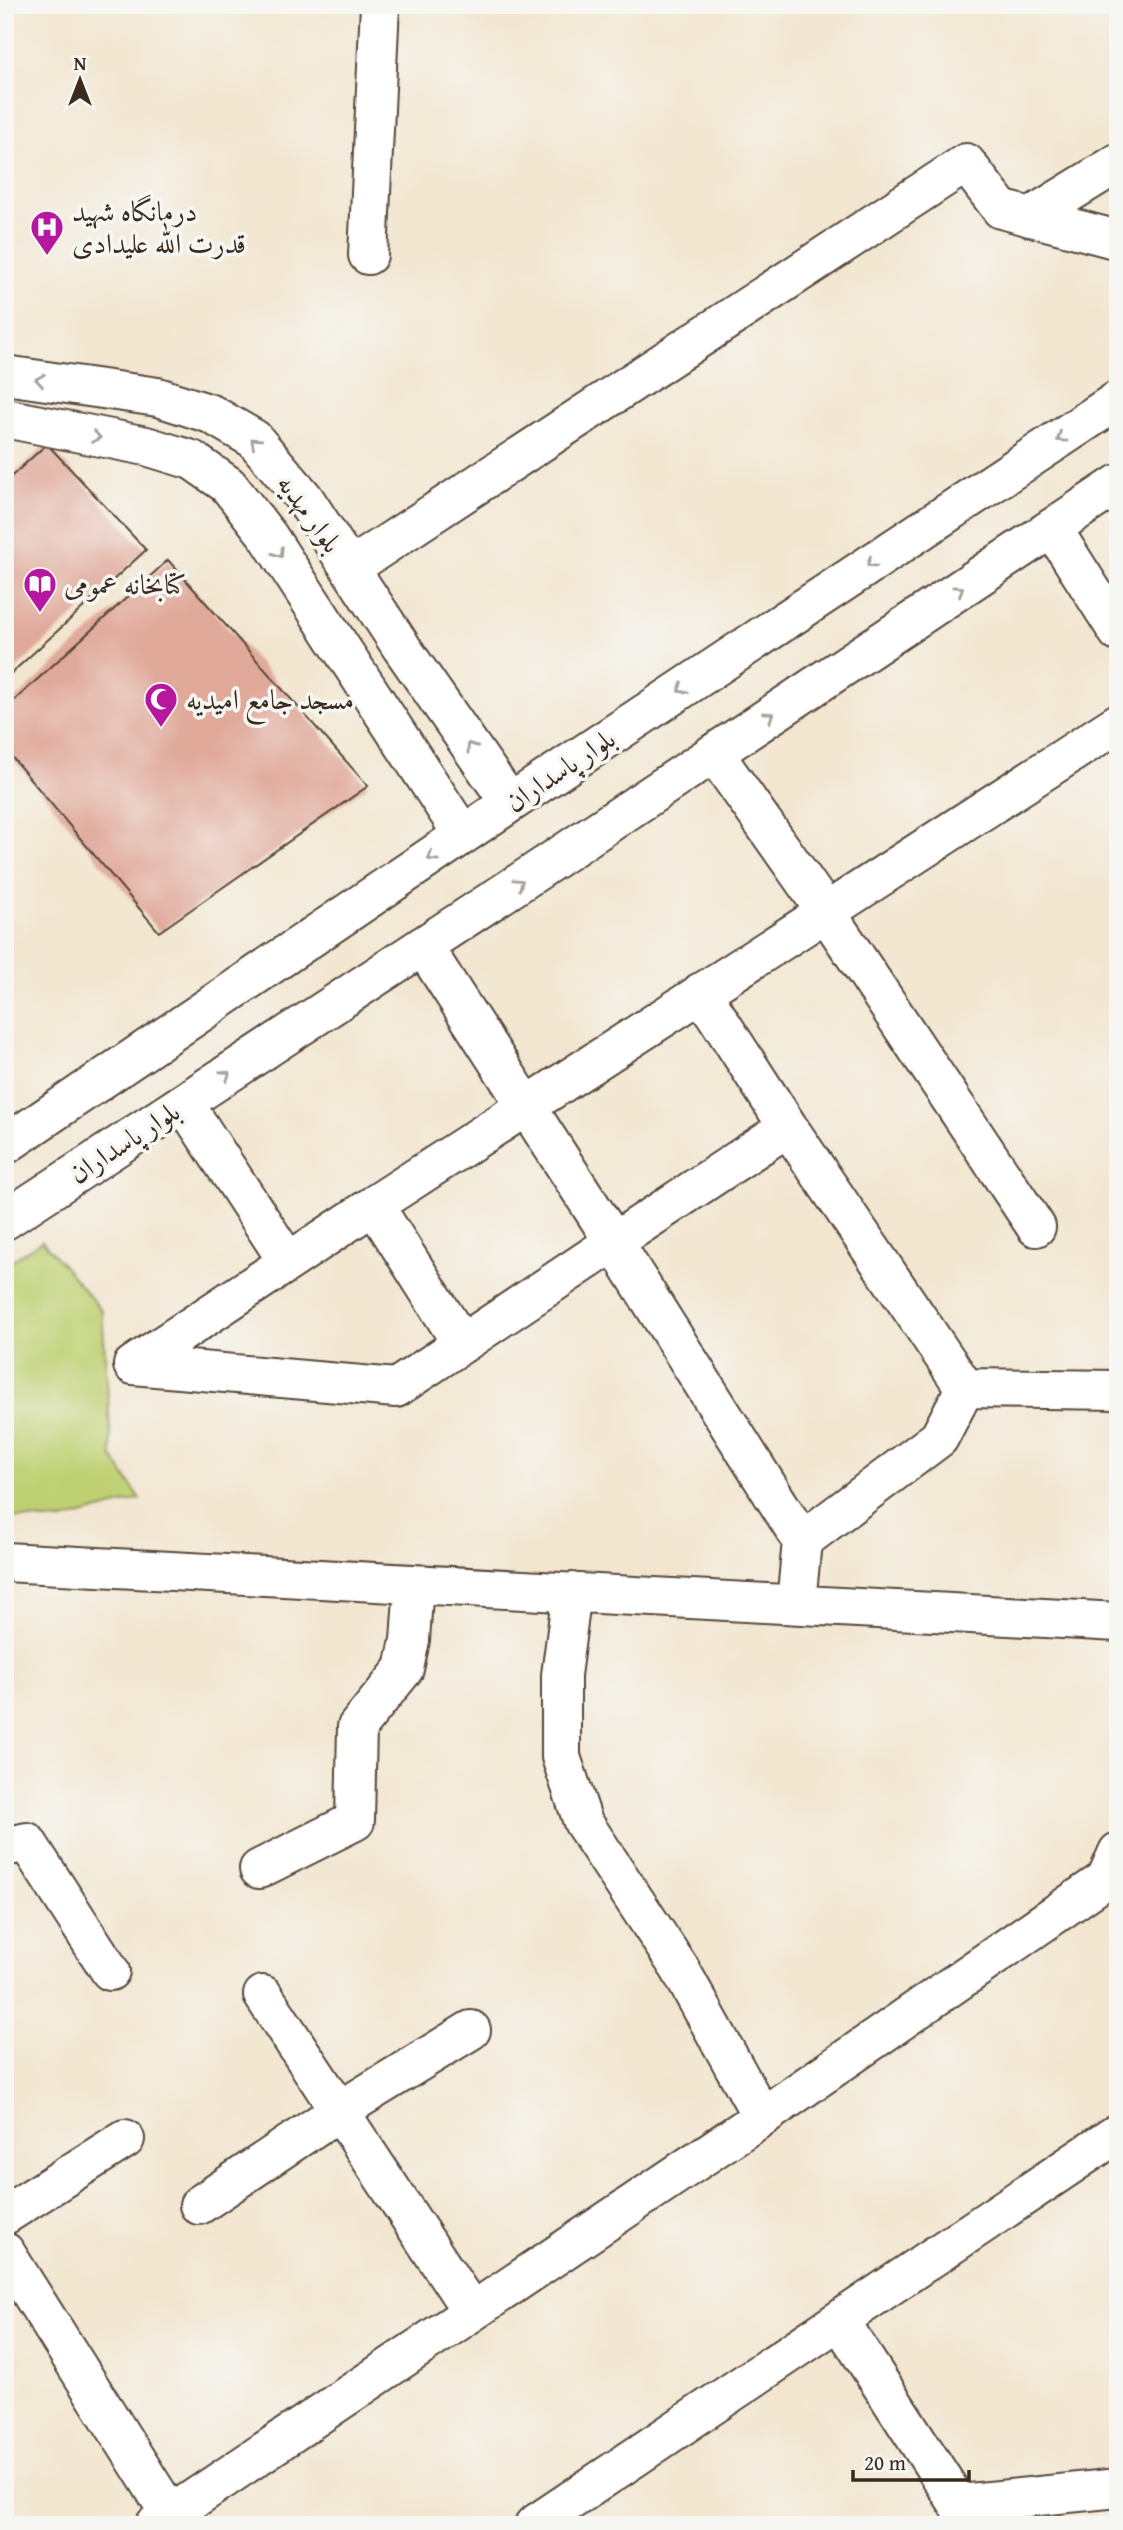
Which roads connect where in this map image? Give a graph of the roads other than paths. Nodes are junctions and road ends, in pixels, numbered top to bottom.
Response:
1 (380, 5) edge
2 (1118, 163) edge
3 (1031, 217) junction
4 (1118, 240) edge
5 (368, 255) dead end
6 (5, 375) edge
7 (1118, 400) edge
8 (5, 418) edge
9 (1118, 484) edge
10 (1052, 528) junction
11 (350, 568) junction
12 (1118, 632) edge
13 (1118, 723) edge
14 (714, 753) junction
15 (510, 803) junction
16 (463, 835) junction
17 (826, 912) junction
18 (423, 946) junction
19 (701, 992) junction
20 (184, 1103) junction
21 (525, 1107) junction
22 (788, 1127) junction
23 (5, 1146) edge
24 (374, 1205) junction
25 (5, 1220) edge
26 (1035, 1227) dead end
27 (614, 1242) junction
28 (288, 1262) junction
29 (462, 1344) junction
30 (965, 1388) junction
31 (1118, 1390) edge
32 (802, 1541) junction
33 (5, 1562) edge
34 (414, 1584) junction
35 (572, 1592) junction
36 (796, 1604) junction
37 (1118, 1622) edge
38 (5, 1847) edge
39 (1118, 1852) edge
40 (259, 1869) dead end
41 (110, 1971) dead end
42 (263, 1995) dead end
43 (471, 2031) dead end
44 (340, 2111) junction
45 (762, 2117) junction
46 (1118, 2133) edge
47 (125, 2139) dead end
48 (199, 2205) dead end
49 (5, 2215) edge
50 (5, 2252) edge
51 (472, 2312) junction
52 (840, 2321) junction
53 (1118, 2488) edge
54 (965, 2514) edge
55 (168, 2521) edge
56 (534, 2525) edge

1 - 5 street
2 - 3 street
3 - 4 street
3 - 11 street
11 -> 6 street, بلوار مهدیه
7 -> 15 street, بلوار پاسداران
8 -> 16 street, بلوار مهدیه
9 - 10 street, بلوار پاسداران
10 - 12 street
14 -> 10 street, بلوار پاسداران
15 -> 11 street, بلوار مهدیه
13 - 17 street
14 - 17 street
18 -> 14 street, بلوار پاسداران
15 - 16 street, بلوار پاسداران
16 -> 23 street, بلوار پاسداران
17 - 19 street
17 - 26 street
20 -> 18 street, بلوار پاسداران
18 - 21 street
19 - 21 street
19 - 22 street
20 - 25 street, بلوار پاسداران
20 - 28 street
21 - 24 street
21 - 27 street
22 - 27 street
22 - 30 street
24 - 28 street
24 - 29 street
27 - 29 street
27 - 32 street
28 - 29 street
30 - 31 street
30 - 32 street
32 - 36 street
33 - 34 street
34 - 35 street
34 - 40 street
35 - 36 street
35 - 45 street
36 - 37 street
38 - 41 street
39 - 45 street
42 - 44 street
43 - 44 street
44 - 48 street
44 - 51 street
45 - 51 street
46 - 52 street
47 - 49 street
50 - 55 street
51 - 55 street
52 - 54 street
52 - 56 street
53 - 54 street

